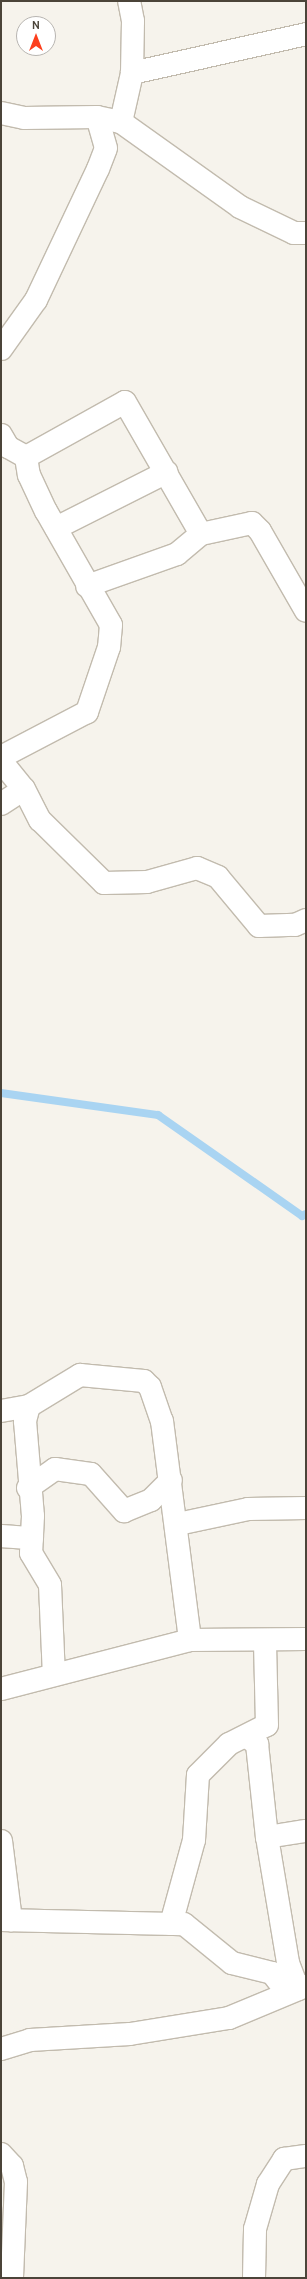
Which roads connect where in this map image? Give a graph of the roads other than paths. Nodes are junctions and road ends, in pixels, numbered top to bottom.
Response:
1 (129, 1) edge
2 (306, 34) edge
3 (132, 72) junction
4 (1, 112) edge
5 (97, 117) junction
6 (24, 118) junction
7 (121, 122) junction
8 (1, 128) edge
9 (306, 233) edge
10 (1, 349) edge
11 (1, 436) edge
12 (26, 457) junction
13 (167, 472) junction
14 (56, 528) junction
15 (201, 534) junction
16 (87, 586) junction
17 (306, 611) edge
18 (1, 757) edge
19 (1, 761) edge
20 (24, 789) junction
21 (1, 804) edge
22 (306, 920) edge
23 (29, 1406) junction
24 (1, 1411) edge
25 (171, 1480) junction
26 (28, 1488) junction
27 (306, 1508) edge
28 (178, 1524) junction
29 (1, 1536) edge
30 (32, 1538) junction
31 (306, 1639) edge
32 (190, 1640) junction
33 (265, 1641) junction
34 (54, 1675) junction
35 (1, 1689) edge
36 (246, 1736) junction
37 (306, 1831) edge
38 (267, 1837) junction
39 (1, 1841) edge
40 (6, 1920) edge
41 (171, 1924) junction
42 (297, 1989) edge
43 (1, 2049) edge
44 (1, 2154) edge
45 (306, 2156) edge
46 (8, 2189) edge
47 (12, 2278) edge
48 (254, 2278) edge

1 - 3 street
2 - 3 street
3 - 7 street
4 - 6 street
5 - 6 street
5 - 7 street
5 - 10 street
6 - 8 street
7 - 9 street
11 - 12 street
12 - 13 street
12 - 14 street
13 - 14 street
13 - 15 street
14 - 16 street
15 - 16 street
15 - 17 street
16 - 18 street
19 - 20 street
20 - 21 street
20 - 22 street
23 - 24 street
23 - 25 street
23 - 26 street
25 - 26 street
25 - 28 street
26 - 30 street
27 - 28 street
28 - 32 street
29 - 30 street
30 - 34 street
31 - 33 street
32 - 33 street
32 - 34 street
33 - 36 street
34 - 35 street
36 - 38 street
36 - 41 street
37 - 38 street
38 - 42 street
39 - 40 street
40 - 41 street
41 - 42 street
42 - 43 street
44 - 46 street
45 - 48 street
46 - 47 street

